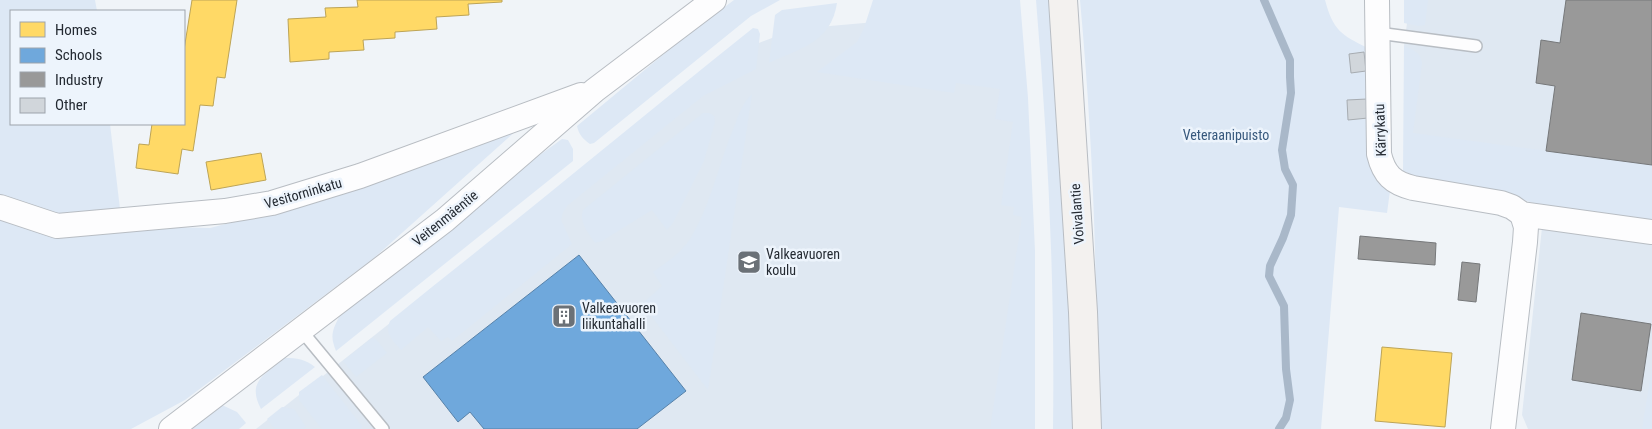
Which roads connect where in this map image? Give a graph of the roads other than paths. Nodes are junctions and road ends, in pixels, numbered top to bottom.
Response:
1 (714, 0) edge
2 (1063, 0) edge
3 (1377, 0) edge
4 (1378, 33) junction
5 (1476, 46) dead end
6 (595, 90) junction
7 (0, 207) edge
8 (1522, 214) junction
9 (1652, 232) edge
10 (301, 330) junction
11 (171, 429) edge
12 (383, 429) edge
13 (1087, 429) edge
14 (1503, 429) edge

1 - 6 street, Veitenmäentie
2 - 13 street, Voivalantie
3 - 4 street, Kärrykatu
4 - 5 lane
4 - 8 street, Kärrykatu
6 - 7 street, Vesitorninkatu
6 - 10 street, Veitenmäentie
8 - 9 street, Kärrykatu
8 - 14 street
10 - 11 street, Veitenmäentie
10 - 12 lane

